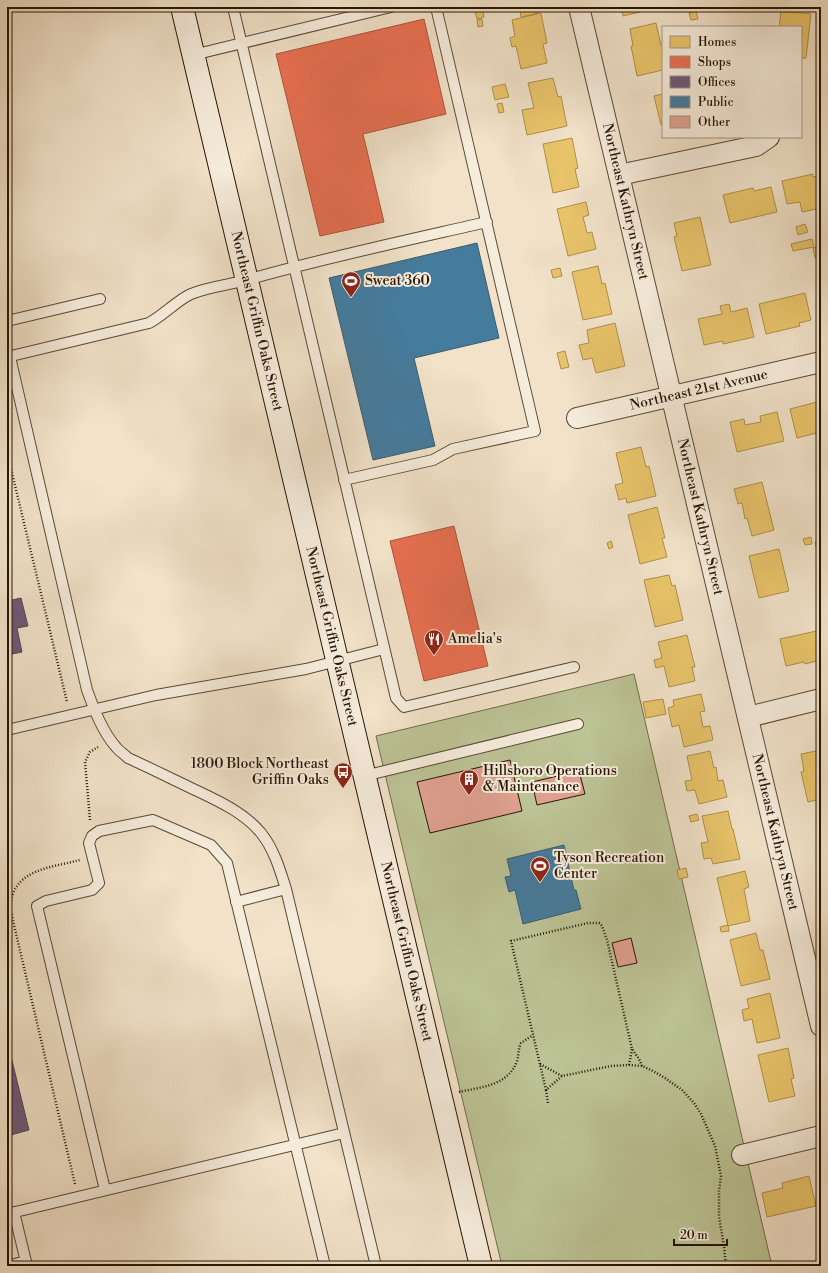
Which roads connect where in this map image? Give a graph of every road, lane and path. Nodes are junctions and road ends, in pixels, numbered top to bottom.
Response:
1 (182, 7) edge
2 (232, 7) edge
3 (391, 7) edge
4 (436, 7) edge
5 (579, 7) edge
6 (241, 43) junction
7 (193, 55) junction
8 (768, 138) edge
9 (619, 175) junction
10 (487, 222) junction
11 (294, 267) junction
12 (247, 280) junction
13 (100, 299) dead end
14 (7, 321) edge
15 (8, 357) edge
16 (821, 362) edge
17 (671, 397) junction
18 (577, 418) dead end
19 (7, 452) edge
20 (344, 480) junction
21 (384, 649) junction
22 (336, 661) junction
23 (574, 667) dead end
24 (821, 700) edge
25 (95, 710) junction
26 (70, 716) junction
27 (748, 717) junction
28 (578, 724) dead end
29 (7, 730) edge
30 (364, 776) junction
31 (286, 889) junction
32 (236, 902) junction
33 (821, 1026) edge
34 (533, 1035) junction
35 (632, 1049) junction
36 (540, 1064) junction
37 (629, 1065) junction
38 (642, 1066) junction
39 (562, 1076) junction
40 (546, 1090) junction
41 (458, 1093) dead end
42 (548, 1103) dead end
43 (344, 1133) junction
44 (821, 1136) edge
45 (296, 1145) junction
46 (742, 1155) dead end
47 (105, 1190) junction
48 (10, 1213) edge
49 (26, 1264) edge
50 (725, 1265) edge
51 (7, 1266) edge
52 (325, 1266) edge
53 (376, 1266) edge
54 (481, 1266) edge

1 - 7 street, Northeast Griffin Oaks Street
2 - 6 lane
3 - 6 lane
4 - 10 lane
5 - 9 street, Northeast Kathryn Street
6 - 7 lane
6 - 11 lane
7 - 12 street, Northeast Griffin Oaks Street
8 - 9 street
9 - 17 street, Northeast Kathryn Street
10 - 11 lane
10 - 20 lane
11 - 12 lane
11 - 20 lane
12 - 15 lane
12 - 22 street, Northeast Griffin Oaks Street
13 - 14 lane
15 - 25 lane
16 - 17 street, Northeast 21st Avenue
17 - 18 street, Northeast 21st Avenue
17 - 27 street, Northeast Kathryn Street
19 - 26 path
20 - 21 lane
21 - 22 lane
21 - 23 lane
22 - 25 lane
22 - 30 street, Northeast Griffin Oaks Street
24 - 27 street
25 - 26 lane
25 - 31 lane
26 - 29 lane
27 - 33 street, Northeast Kathryn Street
28 - 30 lane
30 - 54 street, Northeast Griffin Oaks Street
31 - 32 lane
31 - 43 lane
32 - 45 lane
32 - 47 lane
34 - 35 path
34 - 36 path
34 - 41 path
35 - 37 path
35 - 38 path
36 - 39 path
36 - 40 path
37 - 38 path
37 - 39 path
38 - 50 path
39 - 40 path
40 - 42 path
43 - 45 lane
43 - 53 lane
44 - 46 street
45 - 47 lane
45 - 52 lane
47 - 48 lane
48 - 49 lane
49 - 51 lane

